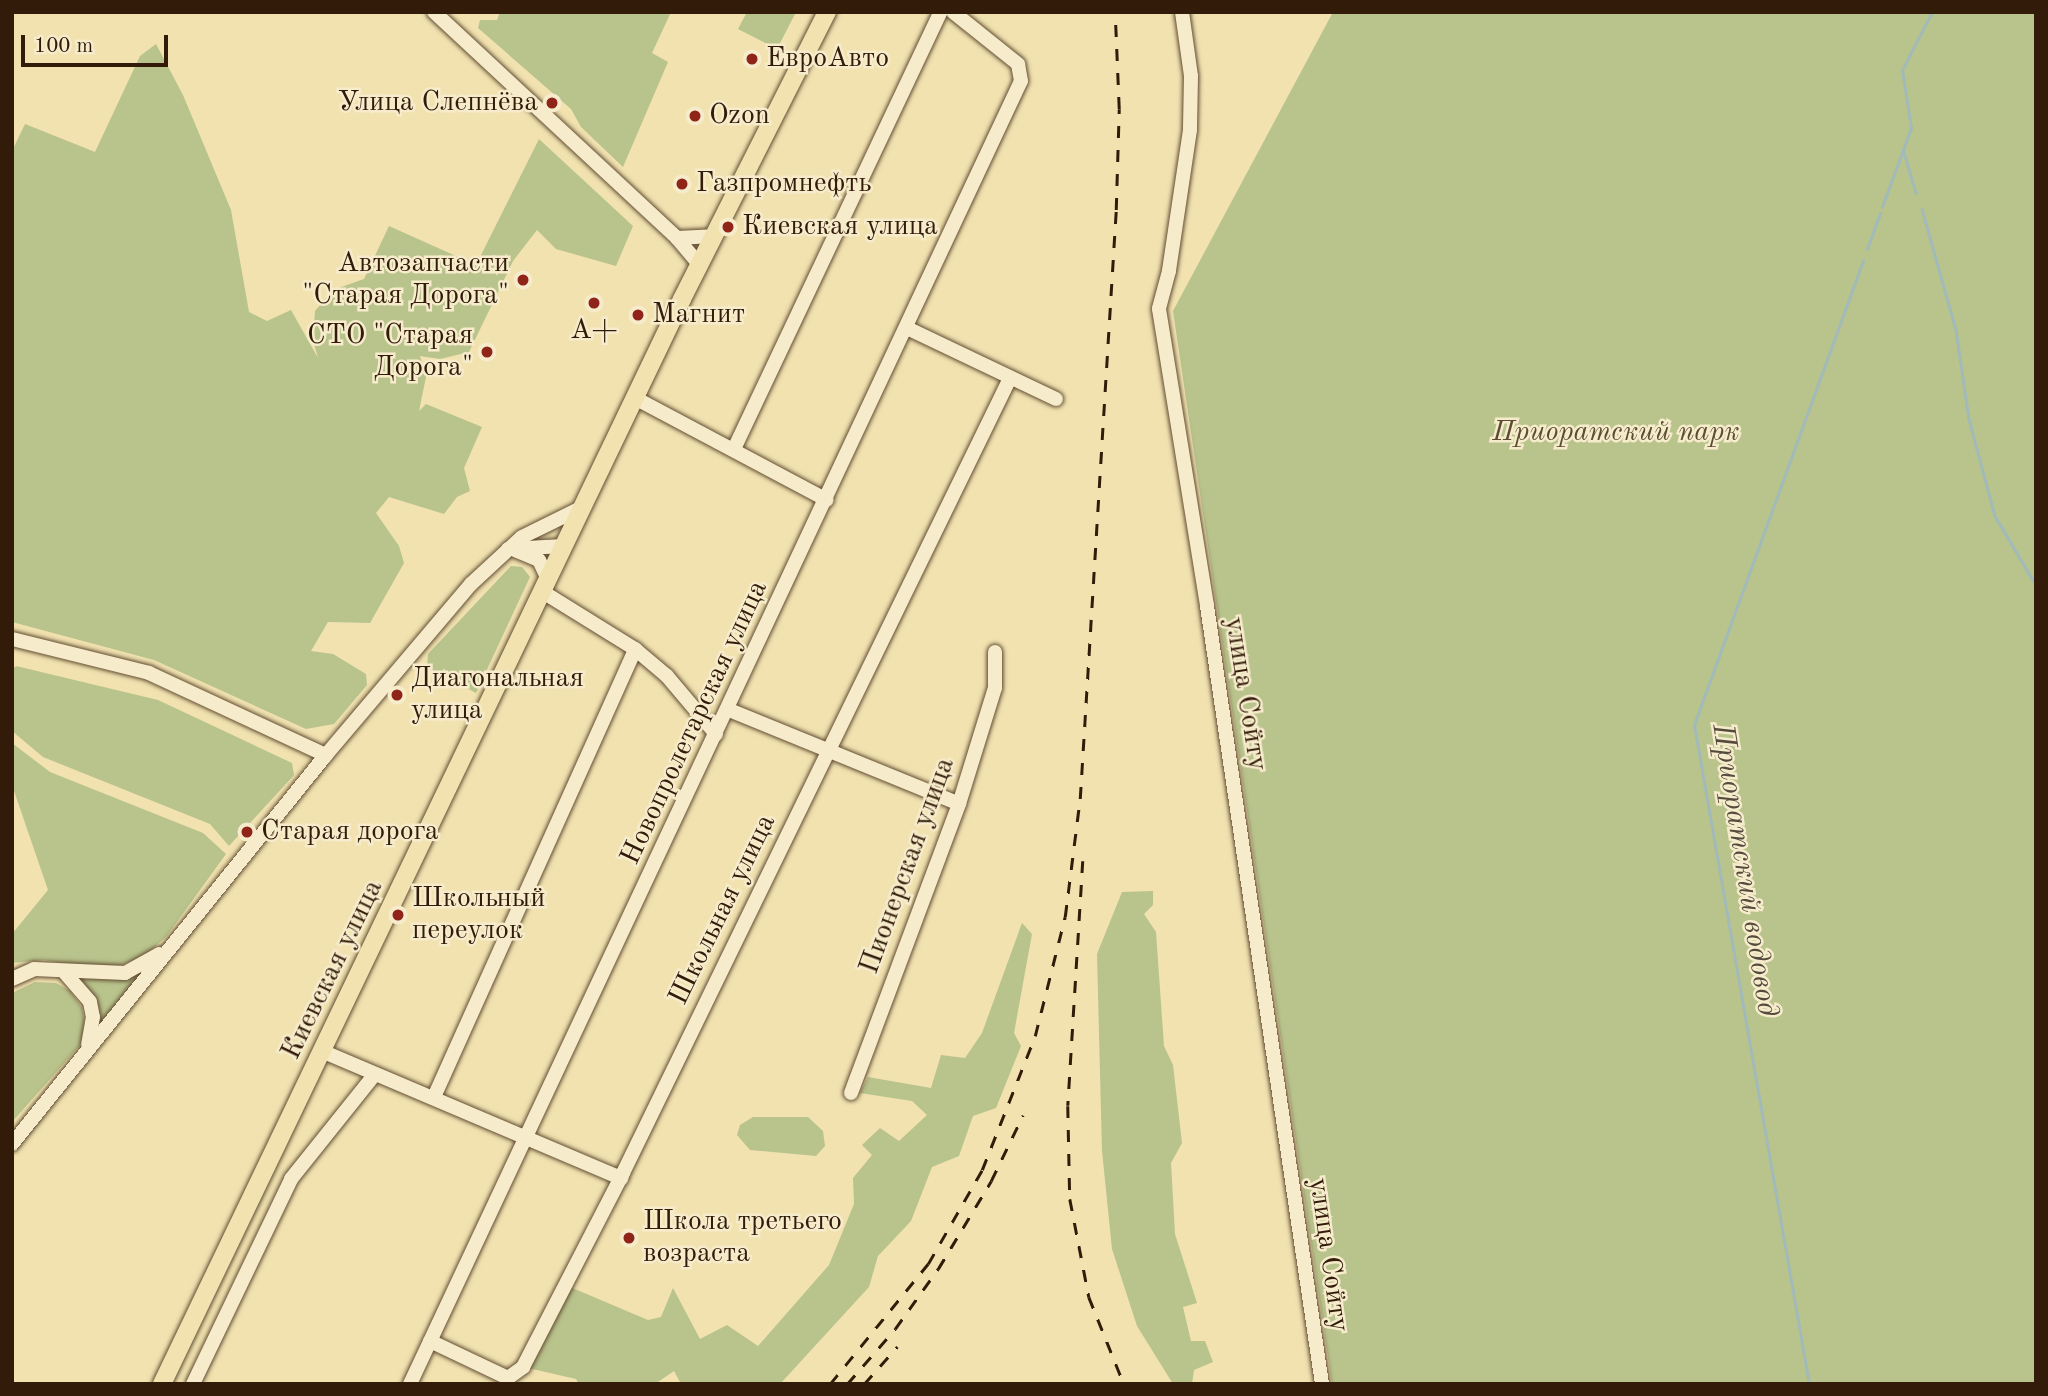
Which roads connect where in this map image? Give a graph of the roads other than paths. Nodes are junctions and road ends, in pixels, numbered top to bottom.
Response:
1 (434, 12) edge
2 (827, 12) edge
3 (941, 12) edge
4 (953, 12) edge
5 (1182, 12) edge
6 (713, 236) junction
7 (677, 238) junction
8 (699, 264) junction
9 (908, 328) junction
10 (1010, 378) junction
11 (635, 398) junction
12 (1056, 400) dead end
13 (734, 449) junction
14 (827, 500) junction
15 (581, 508) junction
16 (532, 531) junction
17 (564, 546) junction
18 (507, 549) junction
19 (546, 586) junction
20 (12, 639) edge
21 (635, 649) junction
22 (995, 652) dead end
23 (729, 710) junction
24 (716, 734) junction
25 (827, 751) junction
26 (326, 755) junction
27 (959, 804) junction
28 (176, 941) junction
29 (65, 973) junction
30 (12, 979) edge
31 (324, 1052) junction
32 (85, 1053) junction
33 (375, 1074) junction
34 (851, 1093) dead end
35 (434, 1097) junction
36 (525, 1137) junction
37 (12, 1144) edge
38 (621, 1178) junction
39 (430, 1341) junction
40 (162, 1384) edge
41 (192, 1384) edge
42 (410, 1384) edge
43 (1322, 1384) edge

1 - 7 street
2 - 6 main road, Киевская улица
3 - 13 street
4 - 9 street, Новопролетарская улица
5 - 43 street, улица Сойту
6 - 7 street
6 - 8 main road, Киевская улица
7 - 8 street
8 - 11 main road, Киевская улица
9 - 10 street
9 - 14 street, Новопролетарская улица
10 - 12 street
10 - 25 street, Школьная улица
11 - 13 street
11 - 15 main road, Киевская улица
13 - 14 street
14 - 23 street, Новопролетарская улица
15 - 16 street
15 - 17 main road, Киевская улица
16 - 17 street
16 - 18 street
17 - 18 street
17 - 19 main road, Киевская улица
18 - 19 street
18 - 26 street
19 - 21 street
19 - 31 main road, Киевская улица
20 - 26 street
21 - 24 street
21 - 35 street
22 - 27 street, Пионерская улица
23 - 24 street, Новопролетарская улица
23 - 25 street
24 - 36 street, Новопролетарская улица
25 - 27 street
25 - 38 street, Школьная улица
26 - 28 street
27 - 34 street, Пионерская улица
28 - 29 street
28 - 32 street
29 - 30 street
29 - 32 street
31 - 33 street
31 - 40 main road, Киевская улица
32 - 37 street
33 - 35 street
33 - 41 street
35 - 36 street
36 - 38 street
36 - 39 street, Новопролетарская улица
38 - 39 street, Школьная улица
39 - 42 street, Новопролетарская улица

